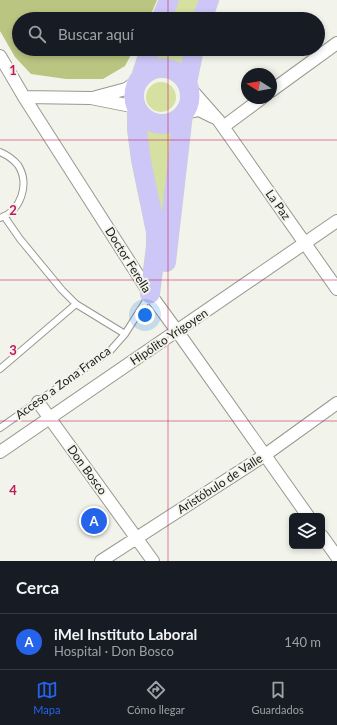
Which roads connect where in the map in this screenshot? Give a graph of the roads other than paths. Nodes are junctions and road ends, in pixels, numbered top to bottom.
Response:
1 (169, 0) edge
2 (209, 0) edge
3 (164, 12) edge
4 (205, 12) edge
5 (337, 42) edge
6 (325, 51) edge
7 (0, 56) edge
8 (148, 56) edge
9 (193, 56) edge
10 (318, 56) edge
11 (140, 79) junction
12 (188, 85) junction
13 (277, 87) edge
14 (24, 97) junction
15 (91, 98) junction
16 (253, 104) edge
17 (136, 109) junction
18 (184, 114) junction
19 (221, 124) junction
20 (0, 152) edge
21 (2, 217) edge
22 (337, 221) edge
23 (305, 243) junction
24 (337, 289) edge
25 (150, 294) junction
26 (76, 304) junction
27 (177, 331) junction
28 (125, 334) junction
29 (0, 369) edge
30 (38, 402) junction
31 (337, 403) edge
32 (50, 418) junction
33 (0, 428) edge
34 (0, 452) edge
35 (265, 455) junction
36 (306, 513) edge
37 (136, 537) junction
38 (325, 540) edge
39 (337, 557) edge
40 (101, 561) edge
41 (153, 561) edge

1 - 3 main road
2 - 4 main road
5 - 6 street
7 - 14 street, Doctor Ferella
8 - 11 main road
9 - 12 main road
10 - 13 street
11 - 12 main road
11 - 15 street
11 - 17 main road
12 - 18 main road
12 - 19 street, La Paz
14 - 15 street
14 - 25 street, Doctor Ferella
15 - 17 street
16 - 19 street
17 - 18 main road
17 - 25 main road, Acceso a Zona Franca
18 - 19 street, La Paz
18 - 25 main road, Acceso a Zona Franca
19 - 23 street, La Paz
20 - 21 lane
21 - 26 lane
22 - 23 street, Hipólito Yrigoyen
23 - 24 street, La Paz
23 - 27 street, Hipólito Yrigoyen
25 - 27 street, Doctor Ferella
25 - 28 lane, Acceso a Zona Franca
26 - 28 lane
26 - 29 lane
27 - 32 street, Hipólito Yrigoyen
27 - 35 street, Doctor Ferella
28 - 30 lane, Acceso a Zona Franca
30 - 32 street, Don Bosco
30 - 33 lane, Acceso a Zona Franca
31 - 35 street, Aristóbulo de Valle
32 - 34 street, Hipólito Yrigoyen
32 - 37 street, Don Bosco
35 - 36 street, Doctor Ferella
35 - 37 street, Aristóbulo de Valle
37 - 40 street, Aristóbulo de Valle
37 - 41 street, Don Bosco
38 - 39 street

